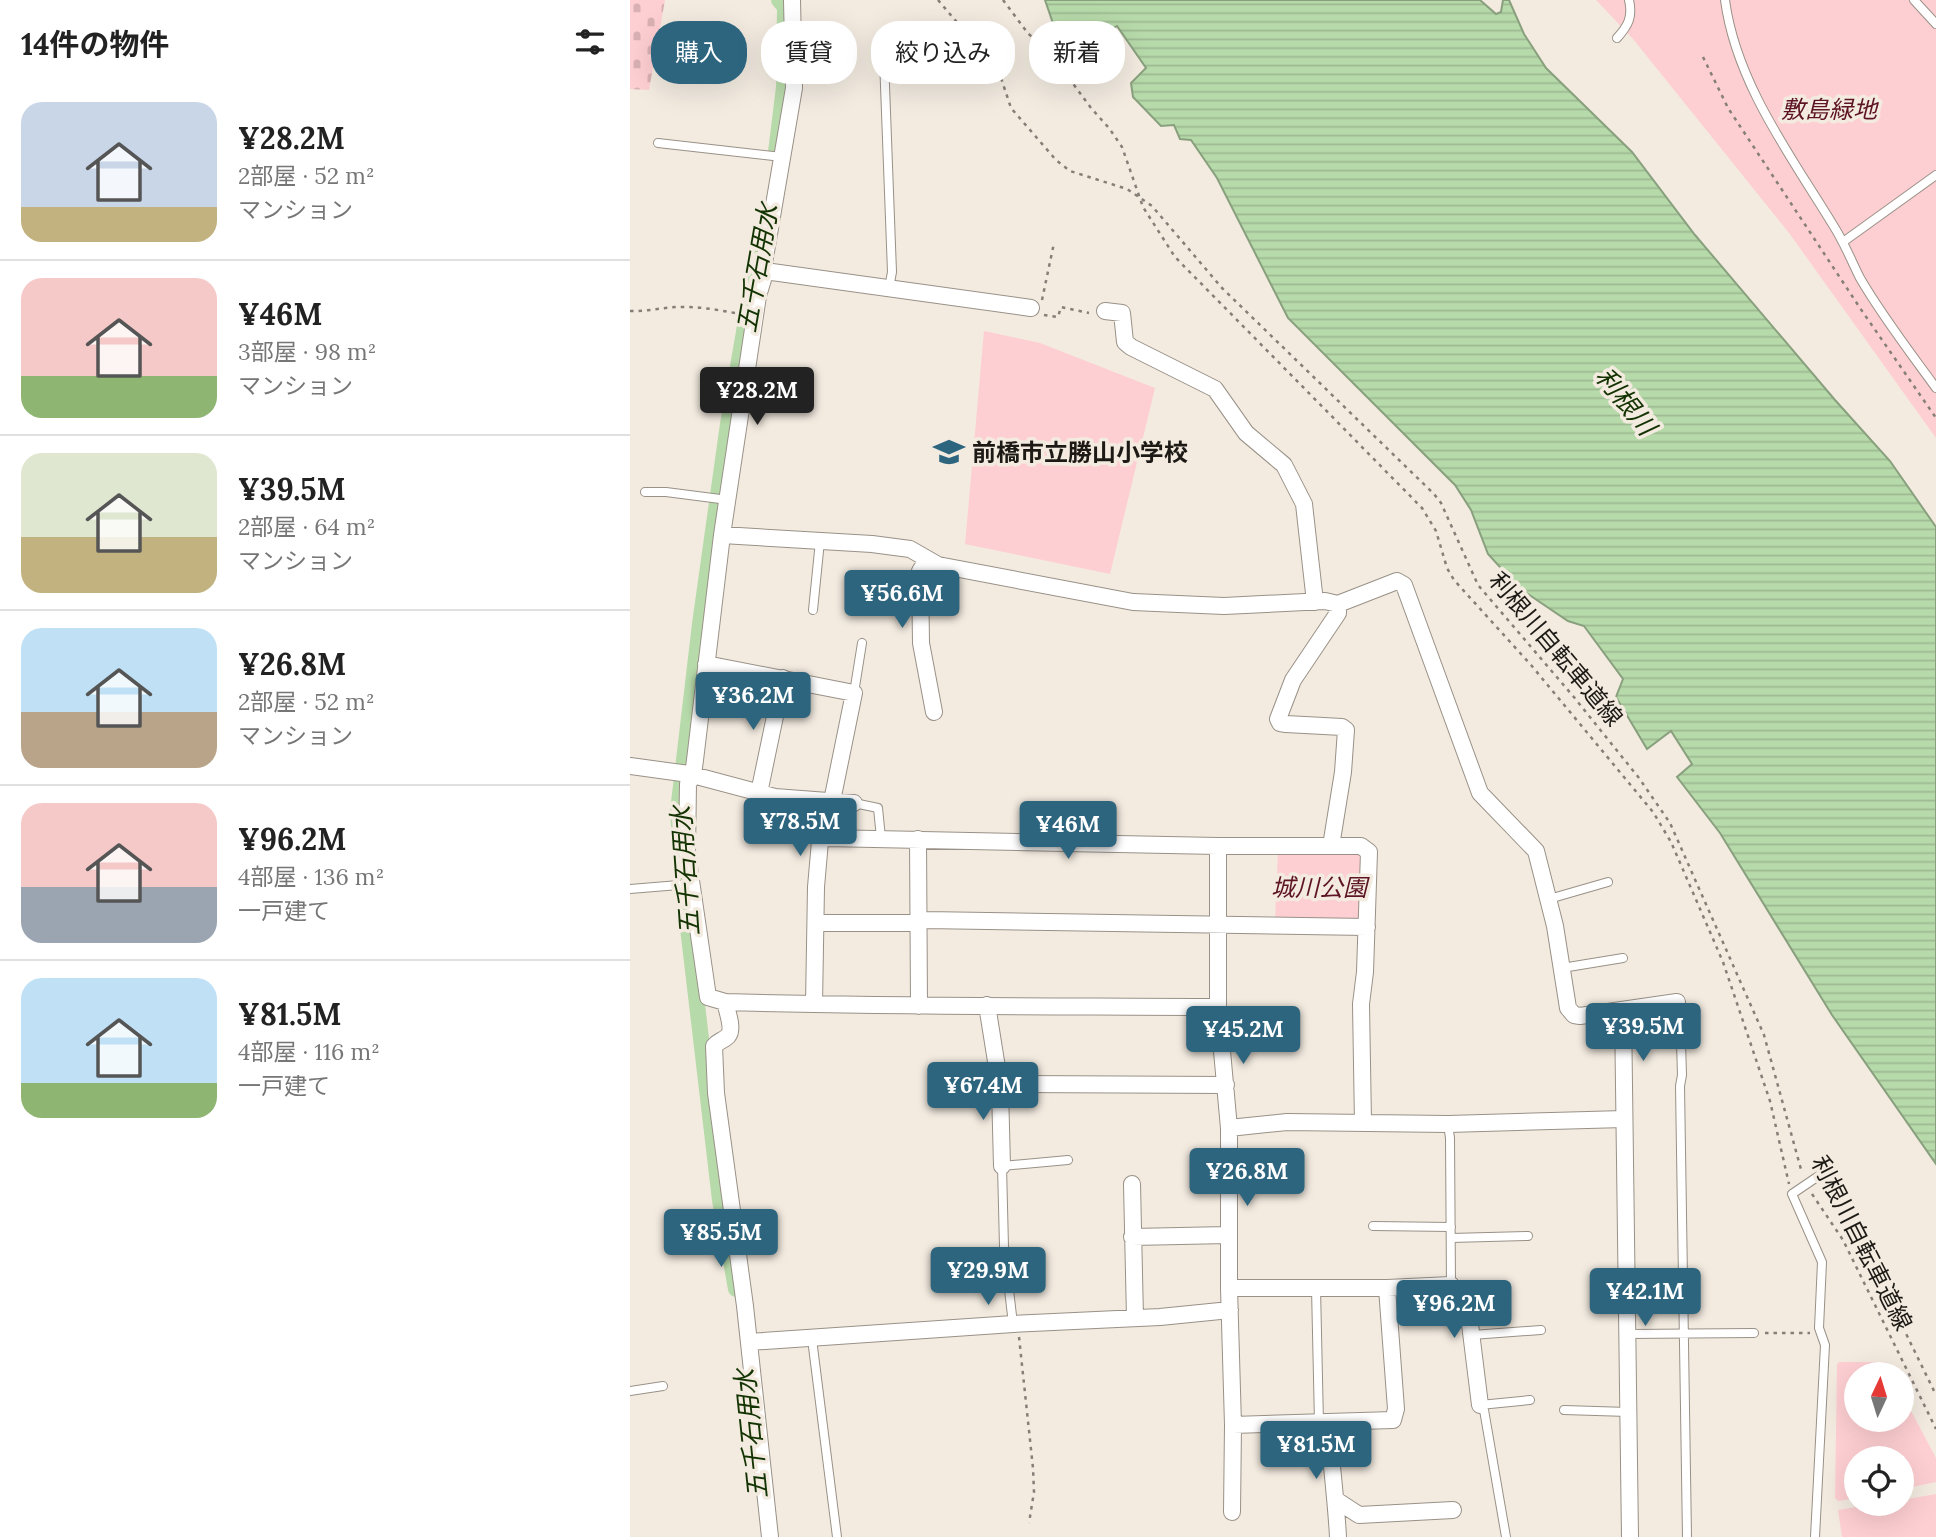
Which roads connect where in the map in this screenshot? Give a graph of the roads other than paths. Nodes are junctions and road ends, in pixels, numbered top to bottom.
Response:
1 (792, 0) edge
2 (1629, 0) edge
3 (1725, 0) edge
4 (1914, 0) edge
5 (1936, 24) edge
6 (1617, 38) dead end
7 (885, 84) edge
8 (659, 144) dead end
9 (782, 157) junction
10 (1936, 174) edge
11 (1843, 242) junction
12 (765, 273) junction
13 (889, 288) junction
14 (1031, 308) road end
15 (1105, 311) road end
16 (1936, 388) edge
17 (645, 492) dead end
18 (728, 500) junction
19 (722, 535) junction
20 (820, 541) junction
21 (927, 560) junction
22 (1315, 602) junction
23 (1338, 604) junction
24 (813, 610) dead end
25 (862, 643) dead end
26 (706, 664) junction
27 (783, 678) junction
28 (853, 693) junction
29 (934, 712) dead end
30 (630, 766) edge
31 (693, 775) junction
32 (759, 793) junction
33 (832, 801) junction
34 (854, 803) joint
35 (881, 838) junction
36 (918, 839) junction
37 (1218, 846) junction
38 (1331, 846) junction
39 (1608, 882) dead end
40 (691, 884) junction
41 (630, 889) edge
42 (1549, 899) junction
43 (918, 921) junction
44 (816, 923) junction
45 (1217, 925) junction
46 (1367, 927) junction
47 (1623, 958) dead end
48 (1562, 968) junction
49 (725, 1002) junction
50 (1677, 1003) joint
51 (814, 1004) junction
52 (987, 1005) junction
53 (919, 1006) junction
54 (1218, 1007) junction
55 (1623, 1010) junction
56 (1002, 1084) junction
57 (1226, 1084) junction
58 (1625, 1119) junction
59 (1363, 1123) junction
60 (1448, 1124) junction
61 (1229, 1128) junction
62 (1068, 1160) dead end
63 (1002, 1166) junction
64 (1820, 1175) road end
65 (1132, 1184) dead end
66 (1373, 1226) dead end
67 (1451, 1227) junction
68 (1228, 1235) junction
69 (1528, 1236) dead end
70 (1132, 1237) junction
71 (1451, 1238) junction
72 (1451, 1285) junction
73 (1229, 1288) junction
74 (1316, 1288) junction
75 (1387, 1288) junction
76 (1230, 1310) junction
77 (1135, 1318) junction
78 (1015, 1324) junction
79 (1541, 1330) dead end
80 (1754, 1333) road end
81 (1627, 1334) junction
82 (1682, 1334) junction
83 (1472, 1335) junction
84 (812, 1339) junction
85 (749, 1342) junction
86 (663, 1386) dead end
87 (630, 1391) edge
88 (1530, 1400) dead end
89 (1480, 1405) junction
90 (1564, 1410) dead end
91 (1628, 1412) junction
92 (1323, 1423) junction
93 (1233, 1425) junction
94 (1336, 1500) junction
95 (1453, 1510) dead end
96 (1232, 1513) dead end
97 (770, 1537) edge
98 (838, 1537) edge
99 (1338, 1537) edge
100 (1506, 1537) edge
101 (1630, 1537) edge
102 (1686, 1537) edge
103 (1815, 1537) edge

1 - 9 street
2 - 6 lane
3 - 11 lane
4 - 5 lane
7 - 13 lane
8 - 9 lane
9 - 12 street
10 - 11 lane
11 - 16 lane
12 - 13 street
12 - 18 street
13 - 14 street
15 - 22 street
17 - 18 lane
18 - 19 street
19 - 20 street
19 - 26 street
20 - 21 street
20 - 24 lane
21 - 22 street
21 - 29 street
22 - 23 street
23 - 38 street
23 - 42 street
25 - 28 lane
26 - 27 street
26 - 31 street
27 - 28 street
27 - 32 street
28 - 33 street
30 - 31 street
31 - 32 street
31 - 40 street
32 - 33 street
33 - 34 street
34 - 35 lane
35 - 36 street
35 - 44 street
36 - 37 street
36 - 43 street
37 - 38 street
37 - 45 street
38 - 46 street
39 - 42 lane
40 - 41 lane
40 - 49 street
42 - 48 street
43 - 44 street
43 - 45 street
43 - 53 street
44 - 51 street
45 - 46 street
45 - 54 street
46 - 59 street
47 - 48 lane
48 - 55 street
49 - 51 street
49 - 85 street
50 - 55 street
50 - 82 lane
51 - 53 street
52 - 53 street
52 - 54 street
52 - 56 street
54 - 57 street
55 - 58 street
56 - 57 street
56 - 63 street
57 - 61 street
58 - 60 street
58 - 81 street
59 - 60 street
59 - 61 street
60 - 67 lane
61 - 68 street
62 - 63 lane
63 - 78 lane
64 - 103 lane
65 - 70 street
66 - 67 lane
67 - 71 lane
68 - 70 street
68 - 73 street
69 - 71 lane
70 - 77 street
71 - 72 lane
72 - 75 street
72 - 83 street
73 - 74 street
73 - 76 street
74 - 75 street
74 - 92 lane
75 - 92 street
76 - 77 street
76 - 93 street
77 - 78 street
78 - 84 street
79 - 83 lane
80 - 82 lane
81 - 82 lane
81 - 91 street
82 - 102 lane
83 - 89 street
84 - 85 street
84 - 98 lane
85 - 97 street
86 - 87 lane
88 - 89 lane
89 - 100 lane
90 - 91 lane
91 - 101 street
92 - 93 street
92 - 94 street
93 - 96 street
94 - 95 street
94 - 99 street

